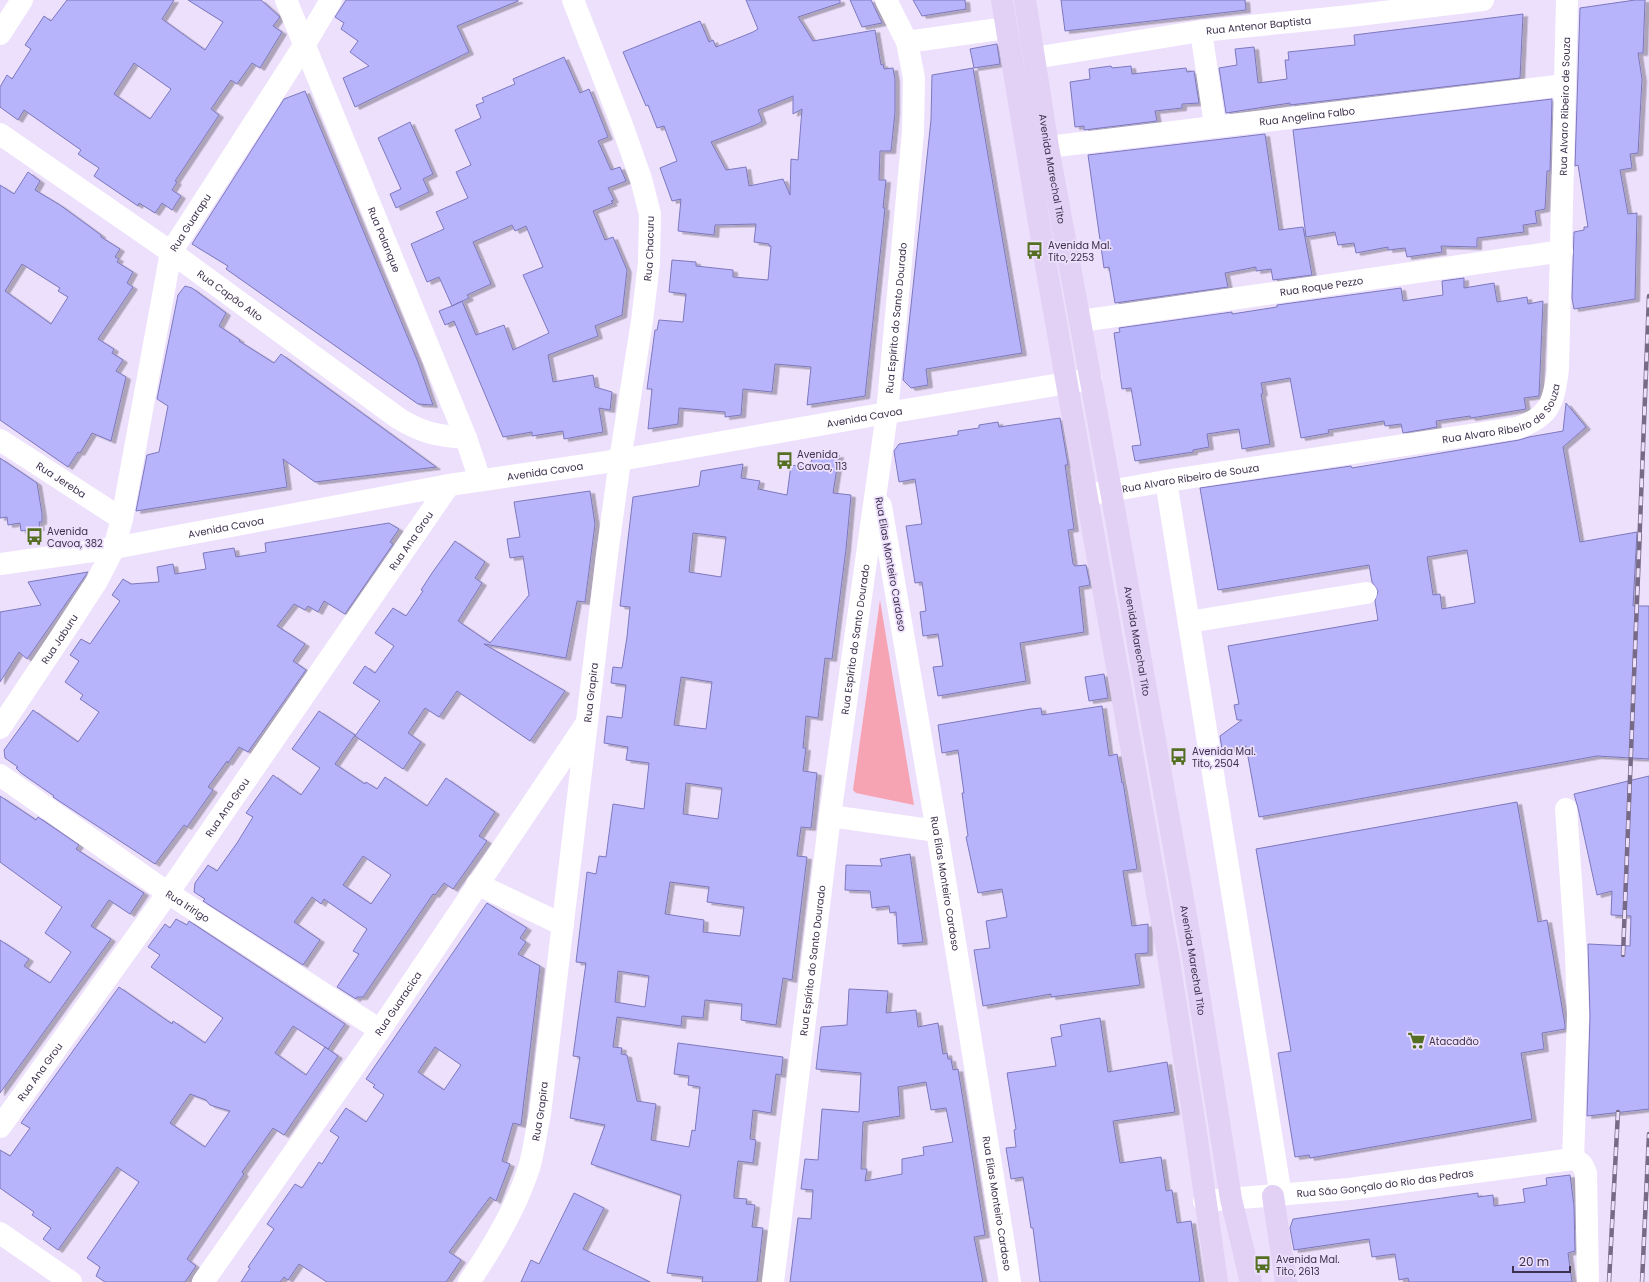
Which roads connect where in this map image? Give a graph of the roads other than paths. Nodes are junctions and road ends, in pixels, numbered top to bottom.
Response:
1 (22, 0) edge
2 (286, 0) edge
3 (331, 0) edge
4 (574, 0) edge
5 (886, 0) edge
6 (1002, 0) edge
7 (1025, 0) edge
8 (1483, 0) edge
9 (1567, 0) edge
10 (1349, 8) edge
11 (1006, 28) junction
12 (1200, 31) junction
13 (0, 34) edge
14 (907, 42) junction
15 (305, 44) junction
16 (1034, 58) junction
17 (1565, 85) junction
18 (1215, 126) junction
19 (0, 134) edge
20 (1048, 146) junction
21 (1562, 251) junction
22 (171, 252) junction
23 (1081, 322) junction
24 (1091, 379) junction
25 (1067, 383) junction
26 (887, 413) junction
27 (466, 438) junction
28 (0, 440) edge
29 (620, 460) junction
30 (480, 480) junction
31 (1166, 481) junction
32 (449, 485) junction
33 (877, 485) junction
34 (1112, 491) junction
35 (1087, 495) junction
36 (122, 518) junction
37 (114, 548) junction
38 (0, 564) edge
39 (1366, 593) dead end
40 (1189, 622) junction
41 (589, 721) junction
42 (0, 728) edge
43 (0, 775) edge
44 (1566, 809) dead end
45 (830, 816) junction
46 (937, 831) junction
47 (477, 884) junction
48 (168, 893) junction
49 (563, 925) junction
50 (380, 1030) junction
51 (0, 1127) edge
52 (1569, 1159) junction
53 (1277, 1196) junction
54 (1231, 1200) junction
55 (1204, 1201) junction
56 (0, 1233) edge
57 (71, 1282) edge
58 (203, 1282) edge
59 (469, 1282) edge
60 (773, 1282) edge
61 (1010, 1282) edge
62 (1217, 1282) edge
63 (1251, 1282) edge
64 (1286, 1282) edge
65 (1588, 1282) edge

1 - 13 street
2 - 15 street, Rua Palanque
3 - 15 street, Rua Guarapu
4 - 29 street, Rua Chacuru
5 - 14 street, Rua Espírito do Santo Dourado
6 - 11 main road
7 - 16 main road, Avenida Marechal Tito
8 - 10 street, Rua Antenor Baptista
9 - 17 street, Rua Alvaro Ribeiro de Souza
10 - 12 street, Rua Antenor Baptista
11 - 14 street
11 - 25 main road
12 - 16 street, Rua Antenor Baptista
12 - 18 street
14 - 26 street, Rua Espírito do Santo Dourado
15 - 22 street, Rua Guarapu
15 - 27 street, Rua Palanque
16 - 20 main road, Avenida Marechal Tito
17 - 18 street, Rua Angelina Falbo
17 - 21 street, Rua Alvaro Ribeiro de Souza
18 - 20 street, Rua Angelina Falbo
19 - 22 street, Rua Capão Alto
20 - 23 main road, Avenida Marechal Tito
21 - 23 street, Rua Roque Pezzo
21 - 31 street, Rua Alvaro Ribeiro de Souza
22 - 27 street, Rua Capão Alto
22 - 36 street, Rua Guarapu
23 - 24 main road, Avenida Marechal Tito
24 - 25 street, Avenida Cavoa
24 - 34 main road, Avenida Marechal Tito
25 - 26 street, Avenida Cavoa
25 - 35 main road
26 - 29 street, Avenida Cavoa
26 - 33 street, Rua Espírito do Santo Dourado
27 - 30 street, Rua Palanque
28 - 36 street, Rua Jereba
29 - 30 street, Avenida Cavoa
29 - 41 street, Rua Grapira
30 - 32 street, Avenida Cavoa
31 - 34 street, Rua Alvaro Ribeiro de Souza
31 - 40 street
32 - 37 street, Avenida Cavoa
32 - 48 street, Rua Ana Grou
33 - 45 street, Rua Espírito do Santo Dourado
33 - 46 street, Rua Elias Monteiro Cardoso
34 - 35 street, Rua Alvaro Ribeiro de Souza
34 - 54 main road, Avenida Marechal Tito
35 - 55 main road
36 - 37 street, Rua Guarapu
37 - 38 street, Avenida Cavoa
37 - 42 street, Rua Jaburu
39 - 40 street
40 - 53 street
41 - 47 street, Rua Guaracica
41 - 49 street, Rua Grapira
43 - 48 street, Rua Iririgo
44 - 52 street
45 - 46 street
45 - 60 street, Rua Espírito do Santo Dourado
46 - 61 street, Rua Elias Monteiro Cardoso
47 - 49 street
47 - 50 street, Rua Guaracica
48 - 50 street, Rua Iririgo
48 - 51 street, Rua Ana Grou
49 - 59 street, Rua Grapira
50 - 58 street, Rua Guaracica
52 - 53 street, Rua São Gonçalo do Rio das Pedras
52 - 65 street
53 - 54 street, Rua São Gonçalo do Rio das Pedras
53 - 64 main road
54 - 55 street, Rua São Gonçalo do Rio das Pedras
54 - 63 main road, Avenida Marechal Tito
55 - 62 main road
56 - 57 street

